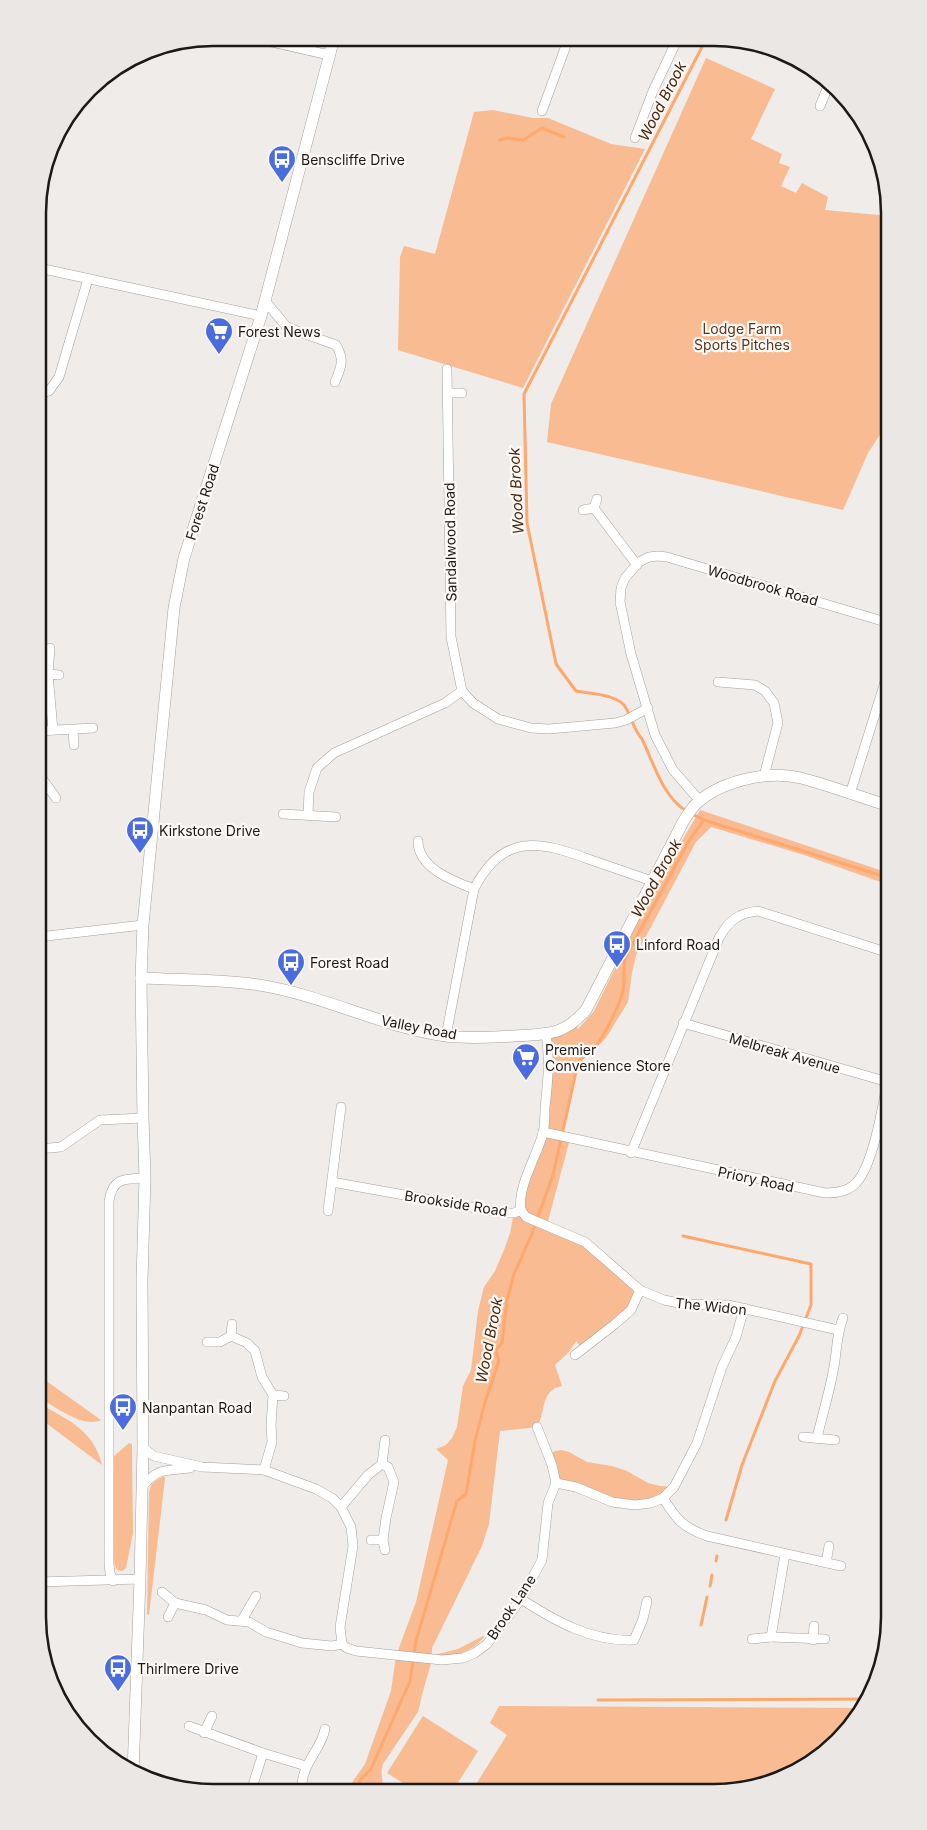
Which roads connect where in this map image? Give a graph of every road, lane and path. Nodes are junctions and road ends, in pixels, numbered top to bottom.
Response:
1 (566, 46) edge
2 (674, 46) edge
3 (293, 47) edge
4 (331, 47) edge
5 (329, 55) junction
6 (826, 90) edge
7 (536, 96) dead end
8 (546, 100) junction
9 (820, 106) dead end
10 (542, 111) dead end
11 (635, 138) dead end
12 (47, 270) edge
13 (88, 279) junction
14 (265, 301) junction
15 (261, 316) junction
16 (447, 369) dead end
17 (335, 382) dead end
18 (47, 392) edge
19 (448, 392) junction
20 (462, 392) dead end
21 (583, 510) dead end
22 (637, 564) junction
23 (881, 620) edge
24 (50, 648) dead end
25 (48, 674) junction
26 (60, 675) dead end
27 (718, 682) dead end
28 (462, 691) junction
29 (881, 696) edge
30 (648, 708) junction
31 (93, 728) dead end
32 (47, 730) edge
33 (53, 730) junction
34 (73, 730) junction
35 (74, 744) dead end
36 (764, 776) junction
37 (47, 785) edge
38 (850, 794) junction
39 (56, 798) dead end
40 (881, 803) edge
41 (697, 804) junction
42 (283, 814) dead end
43 (308, 814) junction
44 (336, 817) dead end
45 (415, 847) dead end
46 (652, 882) junction
47 (474, 888) junction
48 (143, 925) junction
49 (46, 936) edge
50 (880, 950) edge
51 (141, 978) junction
52 (683, 1023) junction
53 (546, 1034) junction
54 (446, 1036) junction
55 (880, 1076) edge
56 (341, 1107) dead end
57 (880, 1112) edge
58 (143, 1118) junction
59 (543, 1132) junction
60 (46, 1149) edge
61 (631, 1153) junction
62 (146, 1178) junction
63 (332, 1182) junction
64 (521, 1210) junction
65 (328, 1211) dead end
66 (640, 1290) junction
67 (744, 1308) junction
68 (843, 1318) dead end
69 (232, 1324) dead end
70 (838, 1330) junction
71 (231, 1336) junction
72 (207, 1342) dead end
73 (578, 1348) dead end
74 (273, 1395) junction
75 (284, 1396) dead end
76 (537, 1427) dead end
77 (803, 1437) dead end
78 (817, 1438) junction
79 (385, 1440) dead end
80 (835, 1440) dead end
81 (143, 1448) junction
82 (382, 1464) junction
83 (202, 1467) junction
84 (264, 1470) junction
85 (556, 1483) junction
86 (142, 1487) junction
87 (663, 1498) junction
88 (341, 1507) junction
89 (371, 1540) dead end
90 (383, 1540) junction
91 (829, 1546) dead end
92 (385, 1550) dead end
93 (785, 1554) junction
94 (826, 1563) junction
95 (841, 1566) dead end
96 (140, 1579) junction
97 (113, 1581) junction
98 (46, 1582) edge
99 (162, 1592) dead end
100 (256, 1596) dead end
101 (520, 1599) junction
102 (647, 1601) dead end
103 (175, 1603) junction
104 (168, 1617) dead end
105 (242, 1620) junction
106 (814, 1626) dead end
107 (771, 1637) junction
108 (752, 1639) dead end
109 (634, 1640) junction
110 (813, 1640) junction
111 (825, 1640) dead end
112 (342, 1644) junction
113 (636, 1651) dead end
114 (212, 1716) dead end
115 (190, 1726) dead end
116 (325, 1729) dead end
117 (204, 1733) junction
118 (264, 1753) junction
119 (134, 1763) edge
120 (306, 1766) junction
121 (253, 1784) edge
122 (303, 1784) edge

1 - 8 street
2 - 11 street
3 - 5 street
4 - 5 street, Forest Road
5 - 14 street, Forest Road
6 - 9 street
7 - 8 street
8 - 10 street
12 - 13 street
13 - 15 street
13 - 18 street
14 - 15 street, Forest Road
14 - 17 street
15 - 48 street, Forest Road
16 - 19 street, Sandalwood Road
19 - 20 street
19 - 28 street, Sandalwood Road
21 - 22 street
22 - 23 street, Woodbrook Road
22 - 30 street
24 - 25 street
25 - 26 street
25 - 33 street
27 - 36 street
28 - 30 street
28 - 43 street
29 - 38 street
30 - 41 street
31 - 34 street
32 - 33 street
33 - 34 street
34 - 35 street
36 - 38 street, Valley Road
36 - 41 street, Valley Road
37 - 39 street
38 - 40 street, Valley Road
41 - 46 street, Valley Road
42 - 43 street
43 - 44 street
45 - 47 street
46 - 47 street
46 - 53 street, Valley Road
47 - 54 street
48 - 49 street
48 - 51 street, Forest Road
50 - 52 street
51 - 54 street, Valley Road
51 - 58 street
52 - 55 street, Melbreak Avenue
52 - 61 street
53 - 54 street, Valley Road
53 - 59 street, Brookside Road
56 - 63 street
57 - 61 street, Priory Road
58 - 60 street
58 - 62 street
59 - 61 street, Priory Road
59 - 64 street, Brookside Road
62 - 81 street
62 - 97 street
63 - 64 street, Brookside Road
63 - 65 street
64 - 66 street, The Widon
66 - 67 street, The Widon
66 - 73 street
67 - 70 street, The Widon
67 - 87 street
68 - 70 street
69 - 71 street
70 - 78 street
71 - 72 street
71 - 74 street
74 - 75 street
74 - 84 street
76 - 85 street
77 - 78 street
78 - 80 street
79 - 82 street
81 - 83 street
81 - 86 street
82 - 88 street
82 - 90 street
83 - 84 street
83 - 86 street
84 - 88 street
85 - 87 street
85 - 101 street, Brook Lane
86 - 96 street
87 - 93 street
88 - 112 street
89 - 90 street
90 - 92 street
91 - 94 street
93 - 94 street
93 - 107 street
94 - 95 street
96 - 97 street
96 - 119 street
97 - 98 street
99 - 103 street
100 - 105 street
101 - 109 street
101 - 112 street, Brook Lane
102 - 109 street
103 - 104 street
103 - 105 street
105 - 112 street
106 - 110 street
107 - 108 street
107 - 110 street
109 - 113 street
110 - 111 street
114 - 117 street
115 - 117 street
116 - 120 street
117 - 118 street
118 - 120 street
118 - 121 street
120 - 122 street

